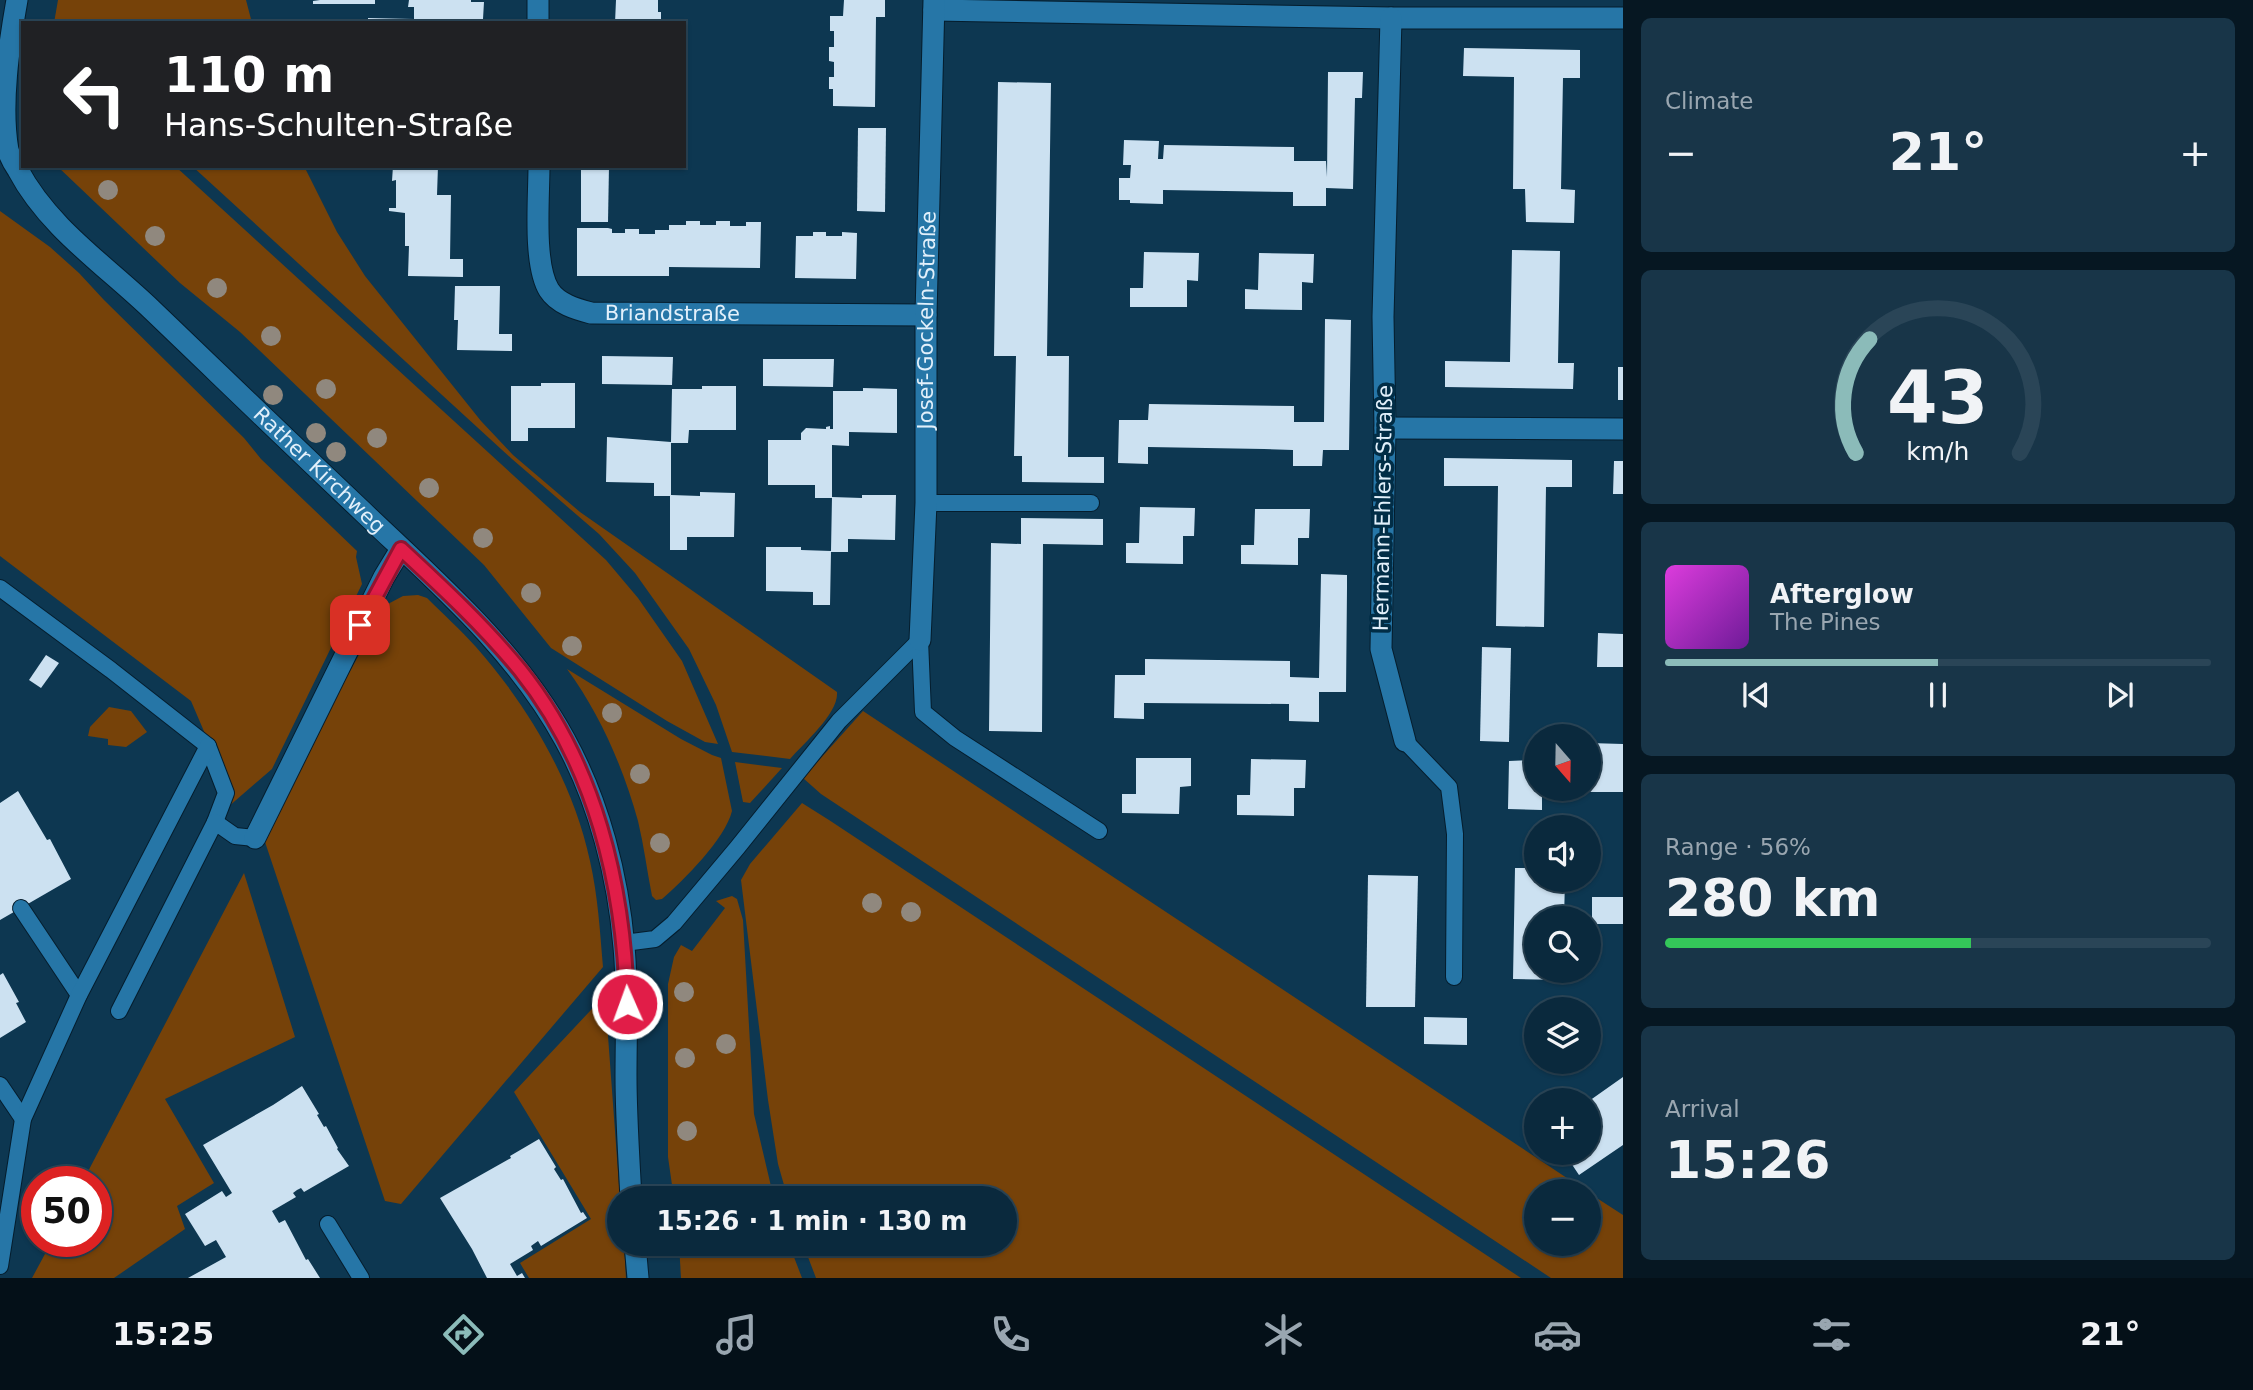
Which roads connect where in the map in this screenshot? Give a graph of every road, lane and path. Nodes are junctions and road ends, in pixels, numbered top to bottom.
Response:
1 (17, 0) edge
2 (538, 0) edge
3 (934, 5) edge
4 (1391, 18) junction
5 (1623, 18) edge
6 (538, 21) edge
7 (4, 149) edge
8 (539, 168) edge
9 (926, 316) junction
10 (1385, 428) junction
11 (1623, 429) edge
12 (926, 503) junction
13 (1091, 503) dead end
14 (401, 549) junction
15 (0, 588) edge
16 (920, 640) junction
17 (1405, 741) joint
18 (208, 746) junction
19 (215, 822) junction
20 (1099, 831) dead end
21 (255, 838) joint
22 (21, 908) dead end
23 (624, 943) junction
24 (1454, 977) dead end
25 (79, 995) junction
26 (119, 1010) dead end
27 (0, 1085) edge
28 (23, 1119) junction
29 (630, 1186) edge
30 (328, 1224) dead end
31 (636, 1256) edge
32 (0, 1264) edge
33 (361, 1278) edge
34 (638, 1278) edge

1 - 7 street
2 - 6 street
3 - 4 street
3 - 9 street, Josef-Gockeln-Straße
4 - 5 street
4 - 10 street, Hermann-Ehlers-Straße
7 - 14 street, Rather Kirchweg
8 - 9 street, Briandstraße
9 - 12 street, Josef-Gockeln-Straße
10 - 11 street
10 - 17 street, Hermann-Ehlers-Straße
12 - 13 lane
12 - 16 street, Josef-Gockeln-Straße
14 - 21 street
14 - 23 street, Rather Kirchweg
15 - 18 lane
16 - 20 lane
16 - 23 lane
17 - 24 lane, Hermann-Ehlers-Straße
18 - 19 lane
18 - 25 lane
19 - 21 lane
19 - 26 lane
22 - 25 lane
23 - 29 street, Rather Kirchweg
25 - 28 lane
27 - 28 lane
28 - 32 lane
30 - 33 lane
31 - 34 street

